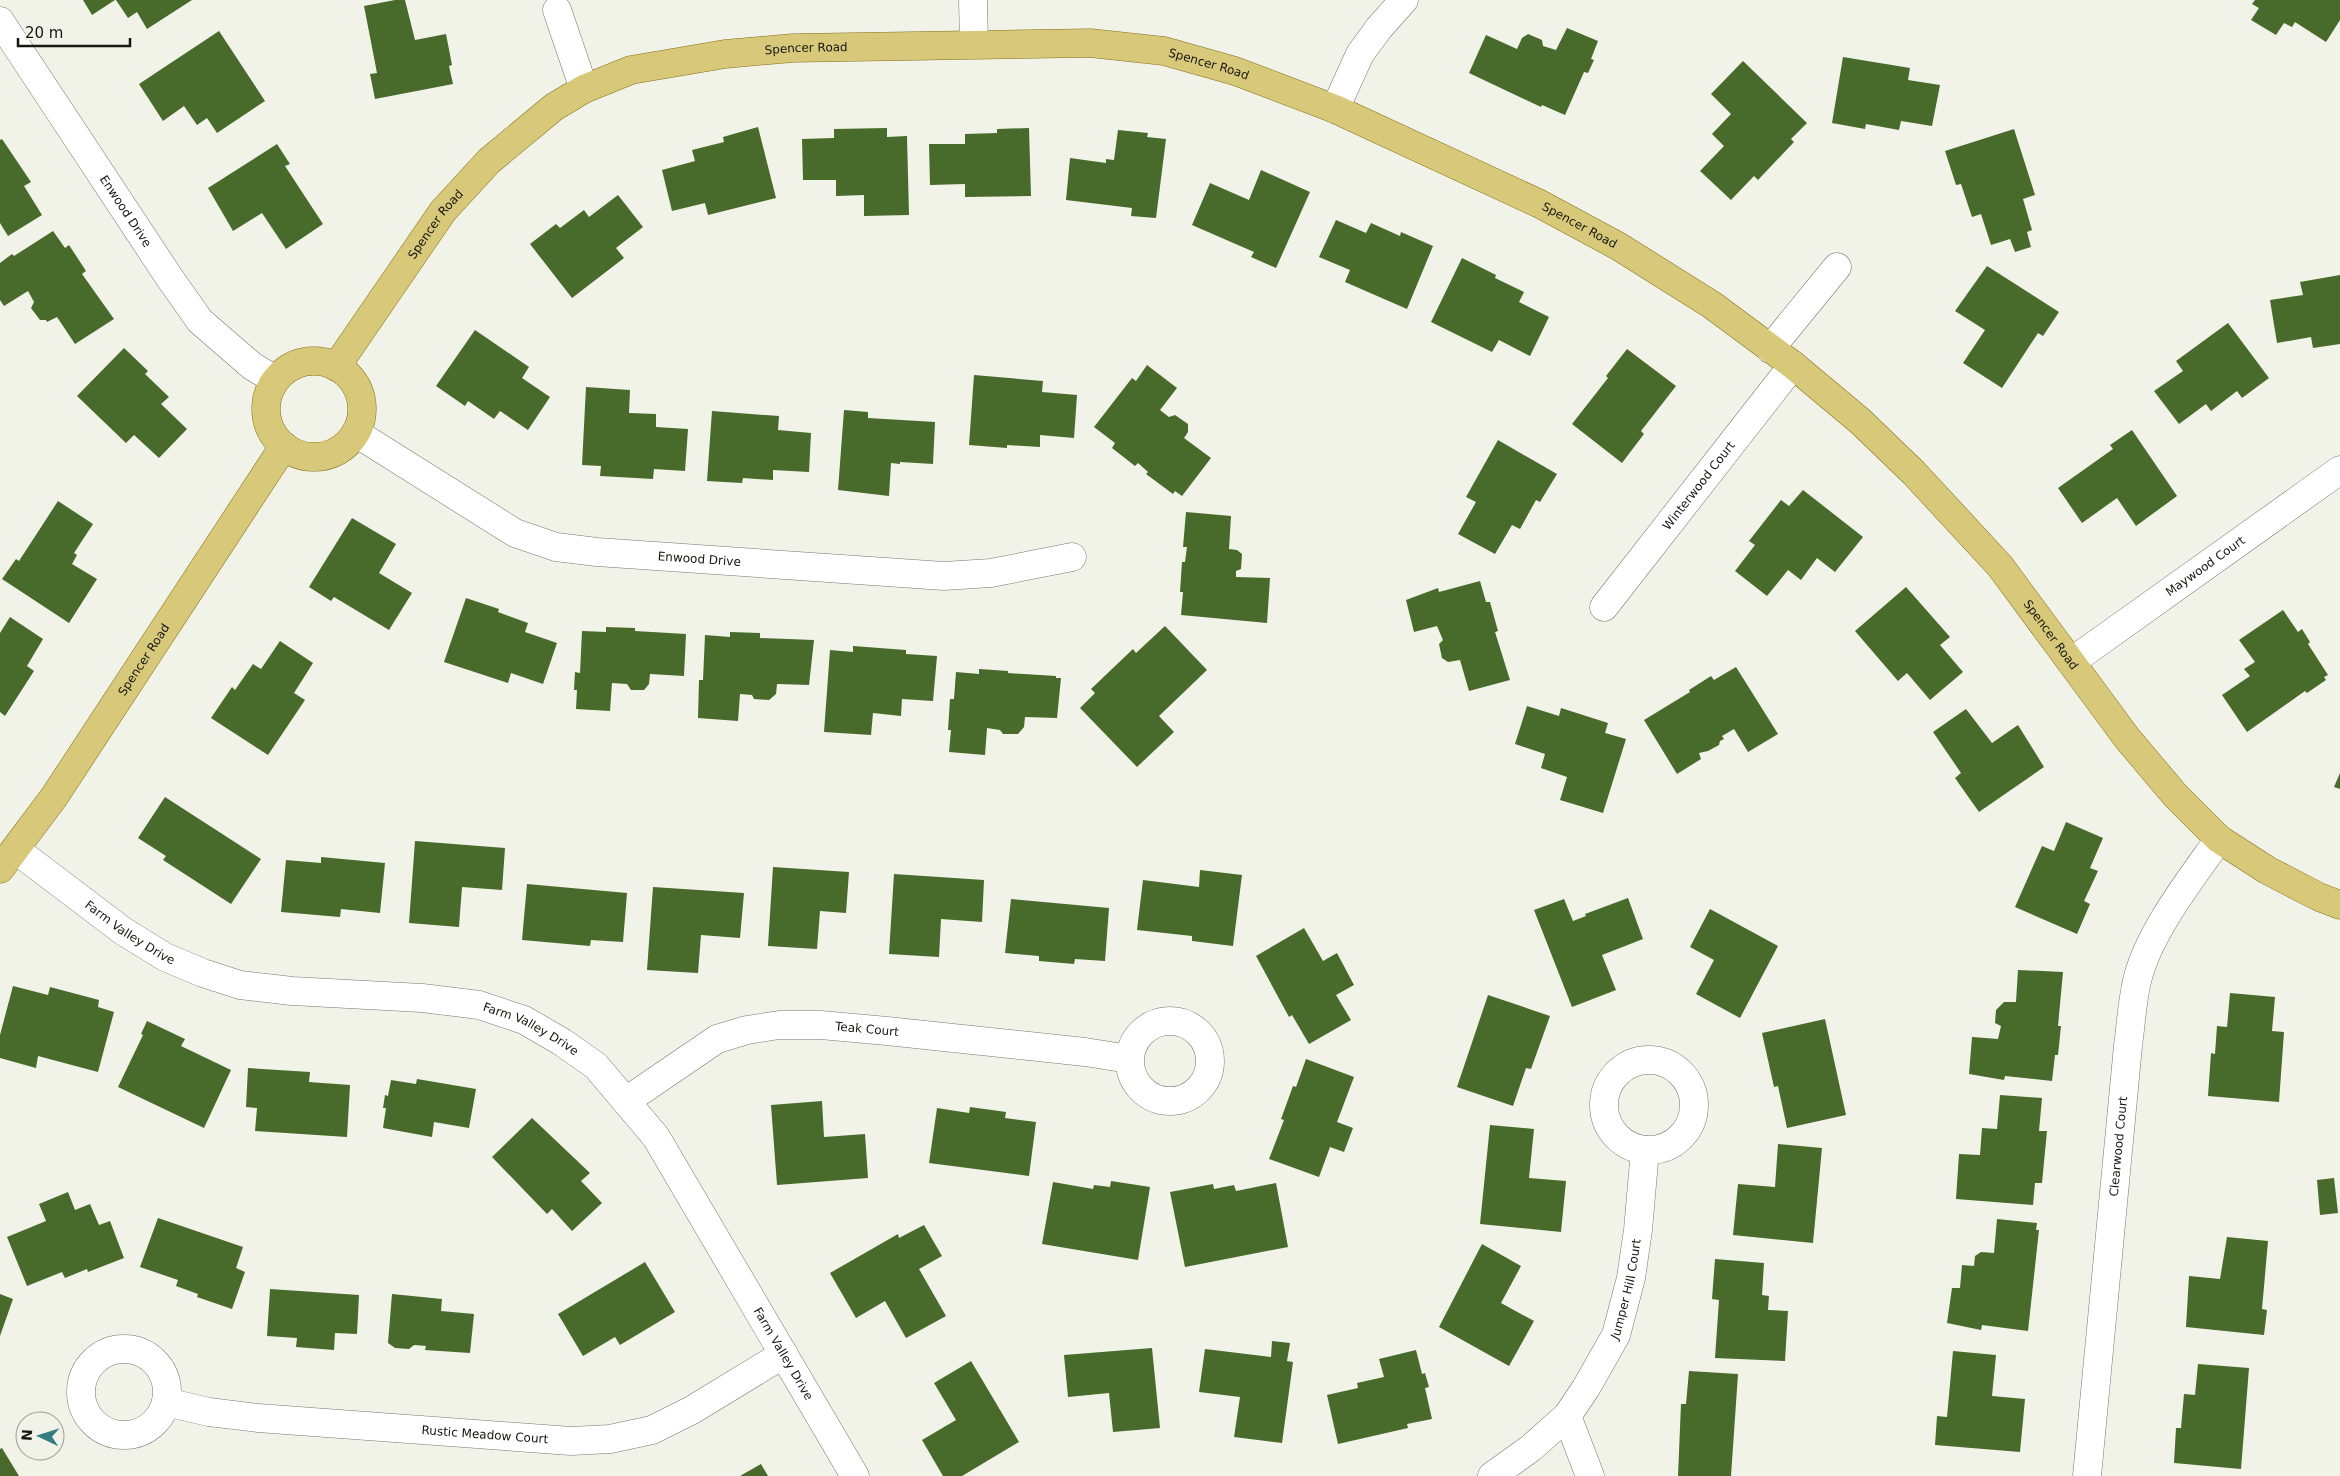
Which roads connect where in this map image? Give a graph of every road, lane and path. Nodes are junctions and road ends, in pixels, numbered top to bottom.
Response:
1 (973, 0) edge
2 (1404, 0) edge
3 (558, 10) dead end
4 (0, 20) edge
5 (974, 44) junction
6 (584, 89) junction
7 (1335, 109) junction
8 (1837, 267) dead end
9 (1770, 349) junction
10 (1793, 365) junction
11 (336, 366) junction
12 (275, 380) junction
13 (356, 433) junction
14 (284, 446) junction
15 (2340, 470) edge
16 (1072, 557) dead end
17 (1604, 607) dead end
18 (2071, 662) junction
19 (2219, 839) junction
20 (8, 860) edge
21 (2340, 905) edge
22 (1129, 1059) dead end
23 (626, 1102) junction
24 (1644, 1150) dead end
25 (784, 1354) junction
26 (166, 1402) dead end
27 (1567, 1416) junction
28 (855, 1476) edge
29 (1492, 1476) edge
30 (1590, 1476) edge
31 (2087, 1476) edge

1 - 5 street
2 - 7 street
3 - 6 street
4 - 12 street, Enwood Drive
5 - 6 main road, Spencer Road
5 - 7 main road, Spencer Road
6 - 11 main road, Spencer Road
7 - 9 main road, Spencer Road
8 - 9 street
9 - 10 main road, Spencer Road
10 - 17 street, Winterwood Court
10 - 18 main road, Spencer Road
11 - 12 main road
11 - 13 main road
12 - 14 main road
13 - 14 main road
13 - 16 street, Enwood Drive
14 - 20 main road, Spencer Road
15 - 18 street, Maywood Court
18 - 19 main road, Spencer Road
19 - 21 main road, Spencer Road
19 - 31 street, Clearwood Court
20 - 23 street, Farm Valley Drive
22 - 23 street, Teak Court
23 - 25 street, Farm Valley Drive
24 - 27 street, Jumper Hill Court
25 - 26 street, Rustic Meadow Court
25 - 28 street, Farm Valley Drive
27 - 29 street, Jumper Hill Court
27 - 30 street

